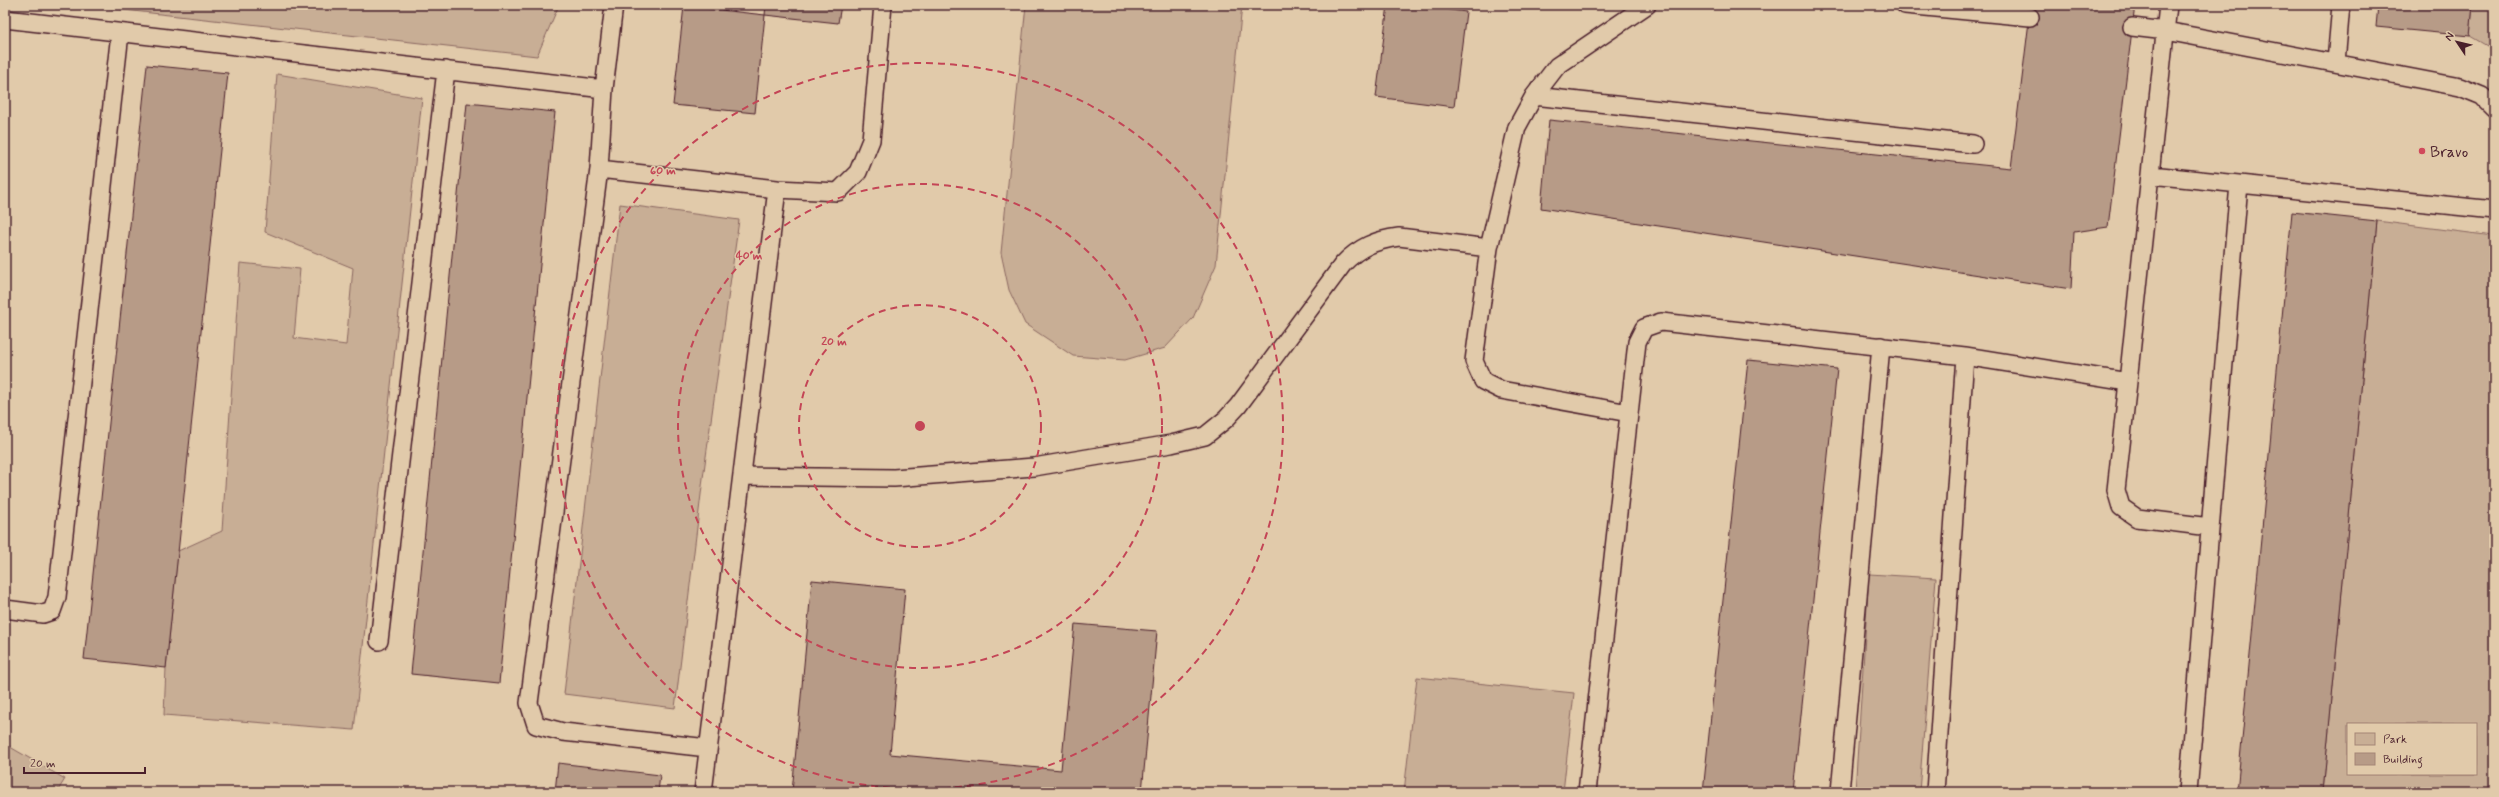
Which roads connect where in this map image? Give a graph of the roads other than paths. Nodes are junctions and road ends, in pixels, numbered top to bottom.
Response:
1 (614, 5) edge
2 (883, 5) edge
3 (1647, 5) edge
4 (1905, 5) edge
5 (2168, 5) edge
6 (2341, 5) edge
7 (2030, 17) dead end
8 (5, 19) edge
9 (2132, 27) dead end
10 (2166, 31) junction
11 (120, 33) junction
12 (2336, 62) junction
13 (446, 70) junction
14 (604, 89) junction
15 (1534, 96) junction
16 (2494, 108) edge
17 (1973, 144) dead end
18 (599, 169) junction
19 (2151, 175) junction
20 (2239, 184) junction
21 (777, 189) junction
22 (2494, 210) edge
23 (1489, 248) junction
24 (1881, 346) junction
25 (1965, 356) junction
26 (2128, 382) junction
27 (1629, 413) junction
28 (742, 476) junction
29 (2210, 527) junction
30 (5, 609) edge
31 (379, 641) dead end
32 (708, 748) junction
33 (703, 792) edge
34 (1587, 792) edge
35 (1840, 792) edge
36 (1936, 792) edge
37 (2188, 792) edge

1 - 14 lane
2 - 21 lane
3 - 15 lane
4 - 7 lane
5 - 10 lane
6 - 12 lane
8 - 11 lane
9 - 10 lane
10 - 12 lane
10 - 19 lane
11 - 13 lane
11 - 30 lane
12 - 16 lane
13 - 14 lane
13 - 31 lane
14 - 18 lane
15 - 17 lane
15 - 23 lane
18 - 21 lane
18 - 32 lane
19 - 20 lane
19 - 26 lane
20 - 22 lane
20 - 29 lane
21 - 28 lane
23 - 27 lane
23 - 28 lane
24 - 25 lane
24 - 27 lane
24 - 35 lane
25 - 26 lane
25 - 36 lane
26 - 29 lane
27 - 34 lane
28 - 32 lane
29 - 37 lane
32 - 33 lane

